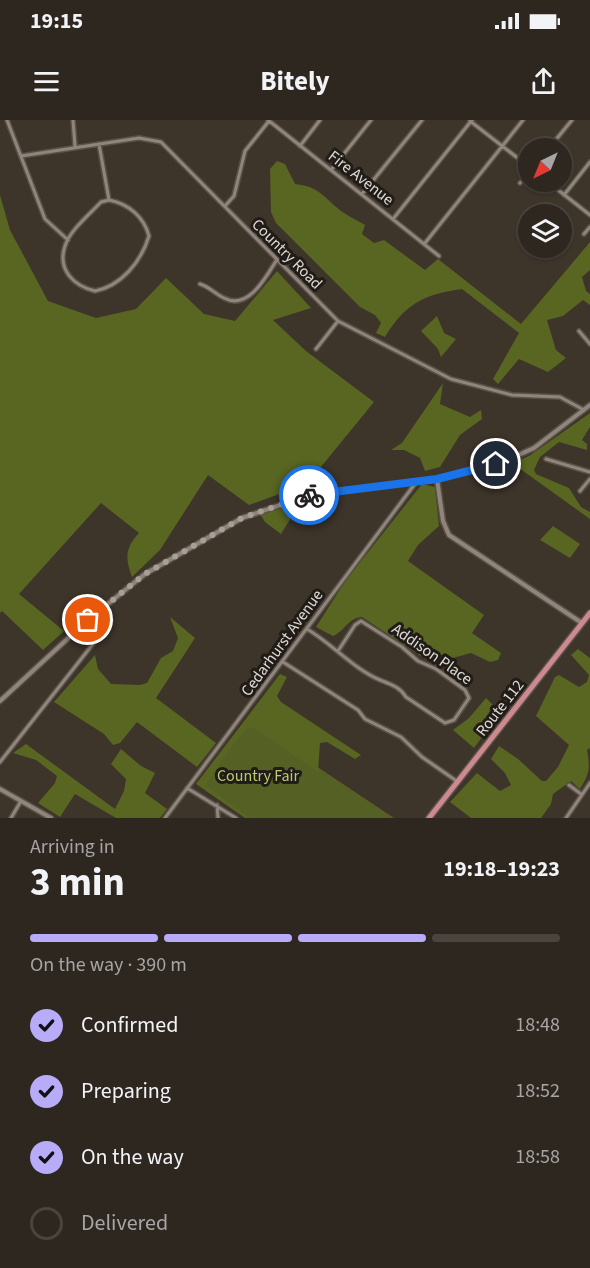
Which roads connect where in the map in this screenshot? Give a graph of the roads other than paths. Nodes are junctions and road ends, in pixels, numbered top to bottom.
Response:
1 (7, 120) edge
2 (73, 120) edge
3 (269, 120) edge
4 (321, 120) edge
5 (371, 120) edge
6 (422, 120) edge
7 (470, 120) edge
8 (523, 120) edge
9 (572, 120) edge
10 (557, 138) edge
11 (99, 144) junction
12 (75, 146) junction
13 (300, 146) junction
14 (502, 146) junction
15 (21, 156) junction
16 (518, 158) edge
17 (590, 162) edge
18 (331, 170) junction
19 (560, 192) edge
20 (362, 194) junction
21 (564, 195) junction
22 (109, 200) junction
23 (224, 207) junction
24 (590, 215) edge
25 (393, 219) junction
26 (590, 226) edge
27 (584, 234) dead end
28 (68, 240) junction
29 (425, 244) junction
30 (440, 256) dead end
31 (276, 261) junction
32 (200, 284) dead end
33 (338, 321) junction
34 (579, 331) dead end
35 (590, 344) edge
36 (316, 349) dead end
37 (590, 405) edge
38 (584, 410) junction
39 (546, 459) dead end
40 (590, 472) edge
41 (437, 479) junction
42 (590, 479) edge
43 (417, 481) junction
44 (580, 491) dead end
45 (98, 611) junction
46 (590, 613) edge
47 (582, 623) junction
48 (307, 628) junction
49 (338, 651) junction
50 (283, 662) junction
51 (0, 701) edge
52 (0, 762) edge
53 (458, 782) junction
54 (590, 783) edge
55 (569, 785) dead end
56 (187, 788) junction
57 (0, 789) edge
58 (581, 794) junction
59 (21, 801) junction
60 (217, 805) junction
61 (11, 818) edge
62 (51, 818) edge
63 (165, 818) edge
64 (218, 818) edge
65 (236, 818) edge
66 (429, 818) edge
67 (566, 818) edge

1 - 15 street
2 - 12 street
3 - 13 street, Fire Avenue
3 - 23 street
4 - 13 street
5 - 18 street
6 - 20 street
7 - 14 street
7 - 25 street
8 - 14 street
9 - 10 street
11 - 12 street, Country Road
11 - 22 street
11 - 23 street, Country Road
12 - 15 street, Country Road
13 - 18 street, Fire Avenue
14 - 16 street
14 - 29 street
15 - 28 street
17 - 21 street
18 - 20 street, Fire Avenue
19 - 21 street
20 - 25 street, Fire Avenue
21 - 24 street
22 - 28 street
22 - 28 street
23 - 31 street, Country Road
25 - 29 street, Fire Avenue
26 - 27 street
29 - 30 street, Fire Avenue
31 - 32 street
31 - 33 street, Country Road
33 - 36 street
33 - 38 street, Country Road
34 - 35 street
37 - 38 street
38 - 41 street
39 - 40 street
41 - 43 street
41 - 47 street
42 - 44 street
43 - 45 street
43 - 48 street, Cedarhurst Avenue
45 - 51 street
45 - 52 street
46 - 47 main road, Route 112
47 - 53 main road, Route 112
48 - 49 street, Addison Place
48 - 50 street, Cedarhurst Avenue
49 - 49 street, Addison Place
50 - 53 street
50 - 56 street, Cedarhurst Avenue
53 - 66 main road, Route 112
54 - 58 street
55 - 58 street
56 - 60 street
56 - 63 street, Cedarhurst Avenue
57 - 59 street
58 - 67 street
59 - 61 street
59 - 62 street
60 - 64 street
60 - 65 street

